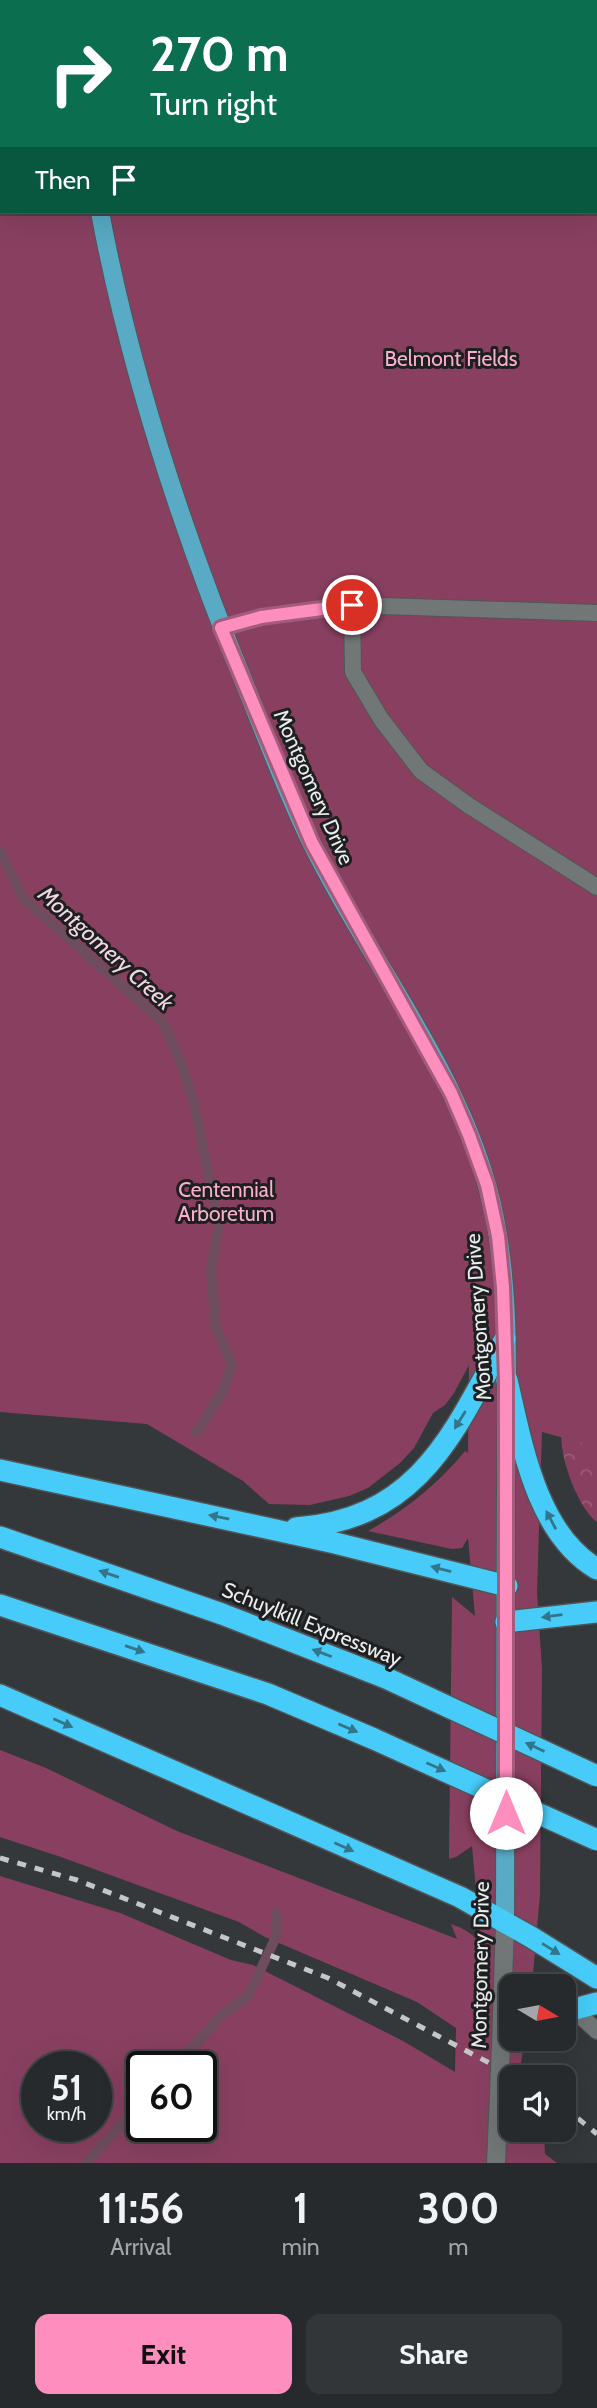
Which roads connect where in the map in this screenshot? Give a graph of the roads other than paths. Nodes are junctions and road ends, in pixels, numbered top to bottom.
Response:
1 (100, 214) edge
2 (352, 605) junction
3 (597, 613) edge
4 (221, 628) junction
5 (597, 887) edge
6 (505, 1339) junction
7 (506, 1380) junction
8 (0, 1470) edge
9 (276, 1530) junction
10 (0, 1537) edge
11 (597, 1569) edge
12 (507, 1586) junction
13 (0, 1605) edge
14 (597, 1612) edge
15 (506, 1622) junction
16 (0, 1695) edge
17 (597, 1776) edge
18 (597, 1840) edge
19 (505, 1922) junction
20 (505, 1974) edge
21 (597, 1978) edge
22 (597, 2003) edge
23 (576, 2008) edge
24 (576, 2016) edge
25 (597, 2031) edge
26 (505, 2051) edge
27 (496, 2163) edge

1 - 4 main road, Montgomery Drive
2 - 3 lane
2 - 4 lane
2 - 5 lane
4 - 6 main road, Montgomery Drive
6 - 7 main road, Montgomery Drive
6 -> 9 highway
11 -> 7 highway
7 - 12 main road, Montgomery Drive
9 -> 8 highway
12 -> 9 highway
17 -> 10 highway, Schuylkill Expressway, bridge
12 - 15 main road, Montgomery Drive
13 -> 18 highway, bridge
14 -> 15 highway
15 - 19 main road, Montgomery Drive
16 -> 19 highway
19 - 20 main road, Montgomery Drive
19 -> 21 highway
22 - 23 highway
24 - 25 lane
26 - 27 main road, Montgomery Drive, bridge

